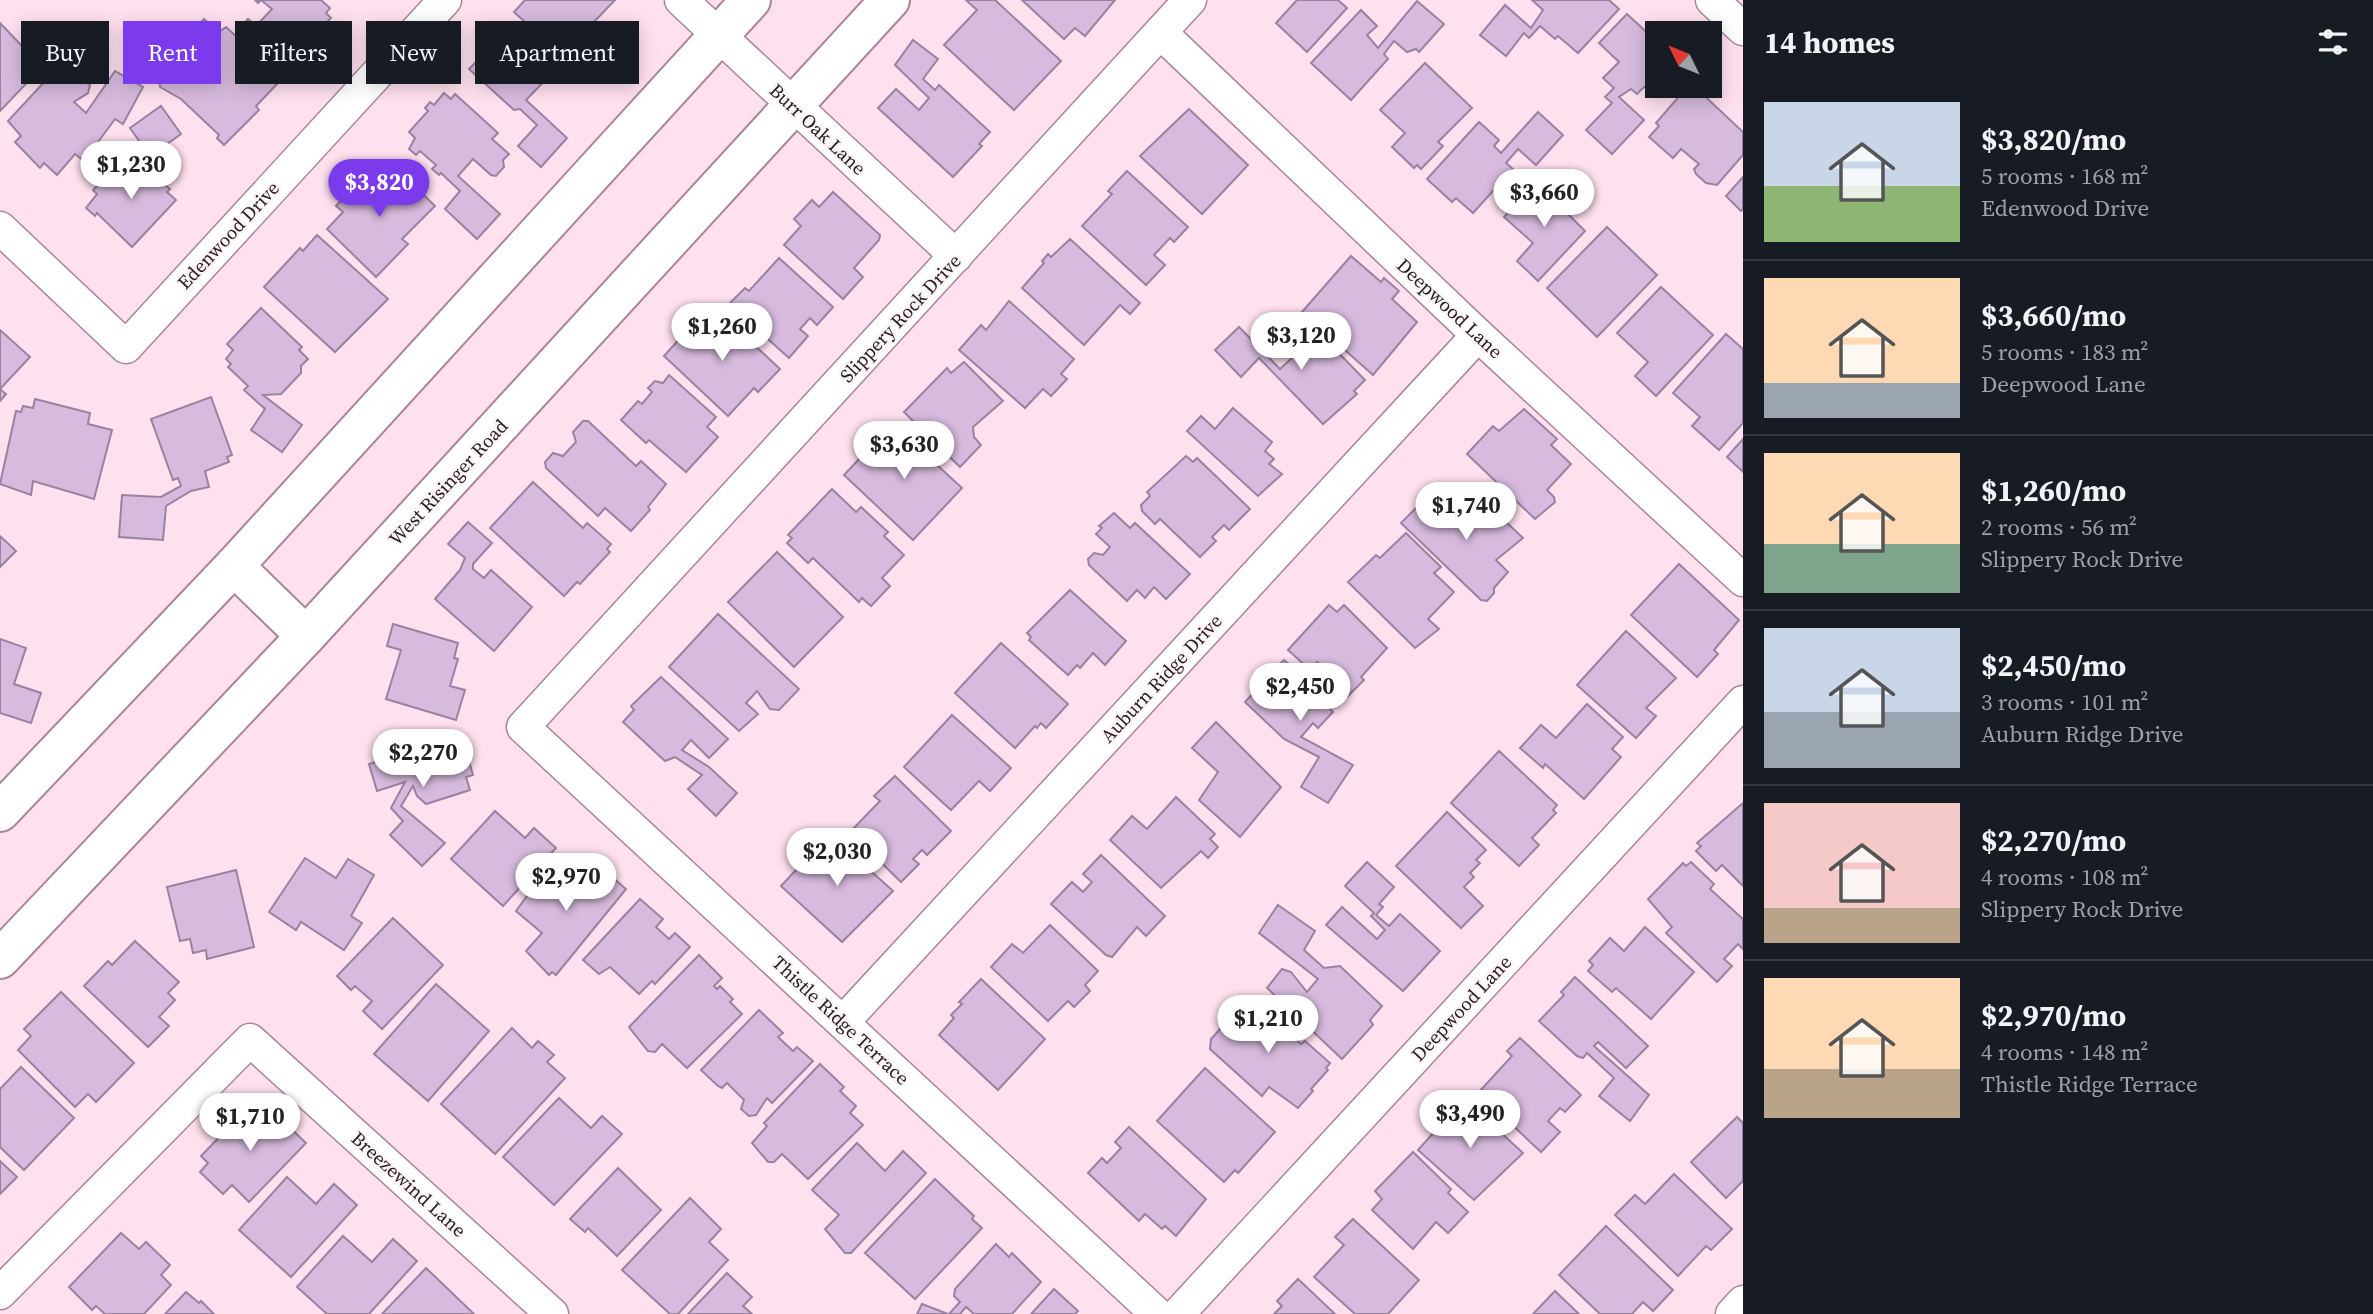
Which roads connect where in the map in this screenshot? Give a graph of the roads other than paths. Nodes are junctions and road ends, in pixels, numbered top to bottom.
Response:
1 (445, 0) edge
2 (681, 0) edge
3 (751, 0) edge
4 (890, 0) edge
5 (1190, 0) edge
6 (1712, 0) edge
7 (1743, 29) edge
8 (1161, 33) junction
9 (718, 35) junction
10 (793, 107) junction
11 (0, 228) edge
12 (956, 256) junction
13 (1478, 335) junction
14 (234, 566) junction
15 (1743, 580) edge
16 (306, 636) junction
17 (1743, 702) edge
18 (523, 727) joint
19 (0, 812) edge
20 (0, 959) edge
21 (844, 1022) junction
22 (0, 1293) edge
23 (1743, 1302) edge
24 (552, 1314) edge
25 (1157, 1314) edge
26 (1178, 1314) edge
27 (1732, 1314) edge

1 - 11 street, Edenwood Drive
2 - 9 street, Burr Oak Lane
3 - 9 main road
4 - 10 main road, West Risinger Road
5 - 8 street, Slippery Rock Drive
6 - 7 street
8 - 12 street, Slippery Rock Drive
8 - 13 street, Deepwood Lane
9 - 10 street, Burr Oak Lane
9 - 14 main road
10 - 12 street, Burr Oak Lane
10 - 16 main road, West Risinger Road
12 - 18 street, Slippery Rock Drive
13 - 15 street, Deepwood Lane
13 - 21 street, Auburn Ridge Drive
14 - 16 main road
14 - 19 main road
16 - 20 main road, West Risinger Road
17 - 26 street, Deepwood Lane
18 - 21 street, Thistle Ridge Terrace
21 - 25 street, Thistle Ridge Terrace
22 - 24 street, Breezewind Lane
23 - 27 street

